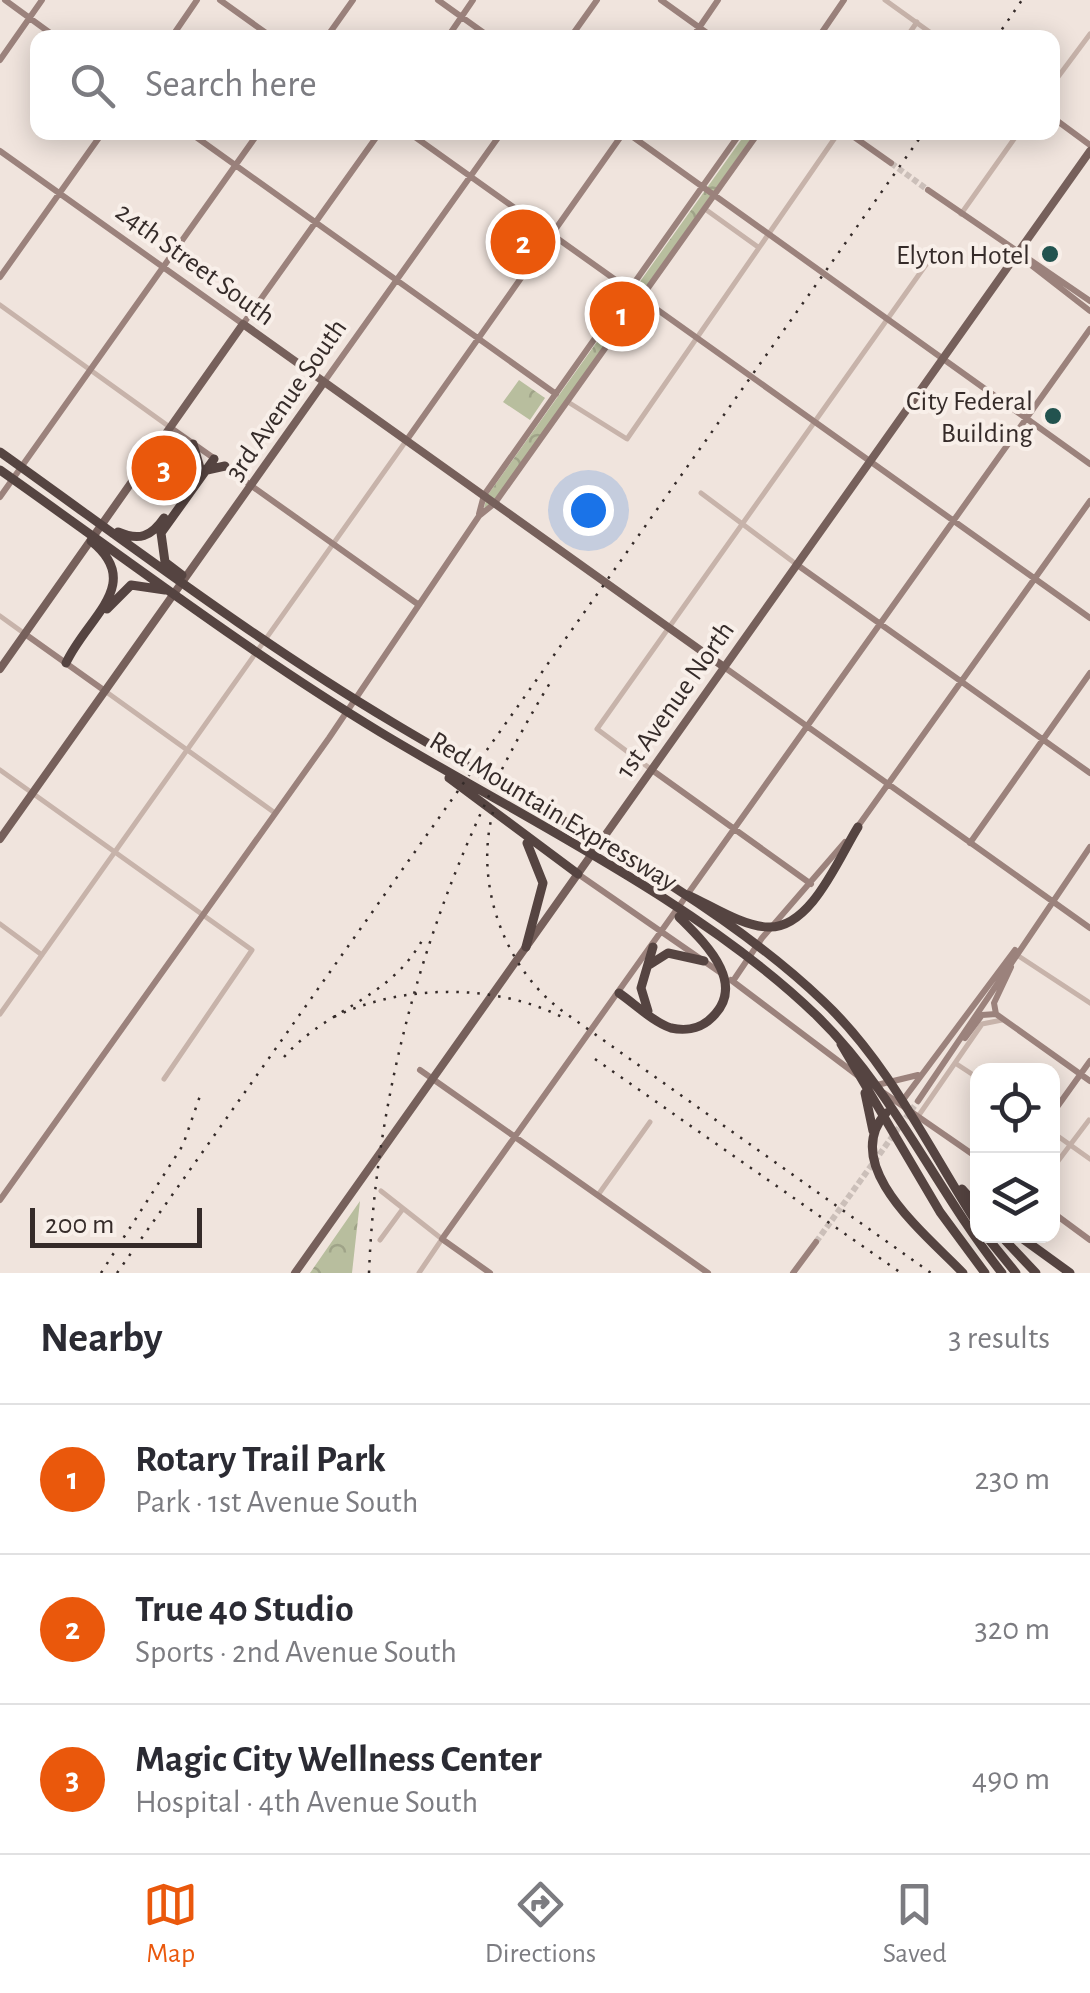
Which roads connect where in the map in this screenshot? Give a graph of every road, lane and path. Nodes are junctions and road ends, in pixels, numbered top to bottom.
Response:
1 (4, 0) edge
2 (42, 0) edge
3 (197, 0) edge
4 (220, 0) edge
5 (353, 0) edge
6 (438, 0) edge
7 (474, 0) edge
8 (597, 0) edge
9 (661, 0) edge
10 (718, 0) edge
11 (844, 0) edge
12 (885, 0) edge
13 (462, 16) junction
14 (30, 18) junction
15 (917, 22) junction
16 (699, 27) junction
17 (46, 30) edge
18 (176, 30) edge
19 (262, 30) edge
20 (332, 30) edge
21 (452, 30) edge
22 (480, 30) edge
23 (576, 30) edge
24 (697, 30) edge
25 (703, 30) edge
26 (823, 30) edge
27 (912, 30) edge
28 (928, 30) edge
29 (1090, 34) edge
30 (0, 60) edge
31 (1060, 74) edge
32 (1060, 124) edge
33 (97, 140) edge
34 (200, 140) edge
35 (253, 140) edge
36 (374, 140) edge
37 (419, 140) edge
38 (496, 140) edge
39 (619, 140) edge
40 (636, 140) edge
41 (736, 140) edge
42 (753, 140) edge
43 (833, 140) edge
44 (858, 140) edge
45 (1013, 140) edge
46 (1090, 148) edge
47 (0, 151) edge
48 (891, 164) tunnel mouth
49 (236, 165) junction
50 (470, 177) junction
51 (704, 188) junction
52 (928, 190) tunnel mouth
53 (60, 194) junction
54 (704, 209) junction
55 (962, 214) junction
56 (316, 222) junction
57 (552, 234) junction
58 (758, 247) junction
59 (1017, 254) junction
60 (930, 259) dead end
61 (163, 268) junction
62 (641, 274) junction
63 (0, 277) edge
64 (398, 280) junction
65 (651, 284) junction
66 (629, 290) junction
67 (641, 298) junction
68 (1090, 301) edge
69 (0, 305) edge
70 (1090, 311) edge
71 (243, 324) junction
72 (1090, 329) edge
73 (479, 337) junction
74 (942, 359) junction
75 (90, 370) junction
76 (324, 382) junction
77 (556, 394) junction
78 (568, 402) junction
79 (1026, 418) junction
80 (170, 428) junction
81 (406, 440) junction
82 (193, 444) junction
83 (0, 453) edge
84 (212, 457) junction
85 (869, 461) junction
86 (1090, 464) edge
87 (224, 466) junction
88 (202, 469) junction
89 (0, 470) edge
90 (251, 486) junction
91 (701, 493) dead end
92 (0, 497) edge
93 (1090, 501) edge
94 (479, 516) junction
95 (954, 521) junction
96 (742, 525) junction
97 (125, 538) junction
98 (332, 543) junction
99 (113, 554) junction
100 (796, 564) junction
101 (164, 565) junction
102 (1035, 579) junction
103 (150, 582) junction
104 (419, 605) junction
105 (0, 616) edge
106 (1090, 618) edge
107 (880, 624) junction
108 (25, 634) junction
109 (66, 663) junction
110 (724, 667) junction
111 (0, 668) edge
112 (1090, 673) edge
113 (962, 682) junction
114 (105, 691) junction
115 (808, 726) junction
116 (1043, 740) junction
117 (186, 749) junction
118 (419, 754) junction
119 (0, 770) edge
120 (652, 770) junction
121 (1090, 773) edge
122 (889, 785) junction
123 (32, 793) junction
124 (275, 813) junction
125 (858, 827) junction
126 (734, 829) junction
127 (518, 831) junction
128 (0, 839) edge
129 (970, 843) junction
130 (1090, 846) edge
131 (115, 852) junction
132 (578, 874) junction
133 (659, 881) junction
134 (811, 884) junction
135 (663, 901) junction
136 (1052, 901) junction
137 (203, 916) junction
138 (0, 924) edge
139 (537, 926) junction
140 (1090, 928) edge
141 (663, 933) junction
142 (1023, 941) junction
143 (526, 947) joint
144 (652, 947) junction
145 (42, 955) junction
146 (1015, 955) junction
147 (704, 961) junction
148 (647, 967) junction
149 (733, 980) junction
150 (619, 993) junction
151 (1090, 1003) edge
152 (0, 1014) edge
153 (996, 1014) junction
154 (654, 1018) junction
155 (1004, 1020) junction
156 (834, 1033) junction
157 (1090, 1061) edge
158 (954, 1063) junction
159 (846, 1066) junction
160 (420, 1070) dead end
161 (923, 1072) junction
162 (970, 1073) edge
163 (1080, 1074) junction
164 (164, 1079) dead end
165 (1090, 1081) edge
166 (871, 1084) junction
167 (1060, 1103) edge
168 (900, 1104) junction
169 (917, 1118) junction
170 (1090, 1120) edge
171 (650, 1122) dead end
172 (874, 1133) junction
173 (1060, 1137) edge
174 (514, 1138) junction
175 (1071, 1144) junction
176 (970, 1153) edge
177 (1060, 1158) edge
178 (1090, 1159) edge
179 (381, 1191) dead end
180 (598, 1195) junction
181 (970, 1195) edge
182 (0, 1200) edge
183 (402, 1210) junction
184 (970, 1210) edge
185 (1060, 1218) edge
186 (442, 1238) junction
187 (380, 1240) dead end
188 (1090, 1240) edge
189 (816, 1242) tunnel mouth
190 (992, 1243) edge
191 (1008, 1243) edge
192 (1029, 1243) edge
193 (295, 1273) edge
194 (419, 1273) edge
195 (490, 1273) edge
196 (708, 1273) edge
197 (794, 1273) edge
198 (963, 1273) edge
199 (985, 1273) edge
200 (1002, 1273) edge
201 (1016, 1273) edge
202 (1036, 1273) edge
203 (1070, 1273) edge

1 - 14 street
2 - 14 street
3 - 18 street
4 - 19 street
5 - 20 street
6 - 13 street
7 - 13 street
8 - 23 street
9 - 16 street
10 - 16 street
11 - 26 street
12 - 15 street
13 - 21 street
13 - 22 street
14 - 17 street
14 - 30 street
15 - 27 street
15 - 28 street
16 - 24 street
16 - 25 street
29 - 31 street
32 - 46 street
33 - 53 street
34 - 49 street
35 - 49 street
36 - 56 street
37 - 50 street
38 - 50 street, 3rd Avenue South
39 - 57 street
40 - 51 street
41 - 51 street
42 - 54 street
43 - 58 street
44 - 48 street
45 - 55 street
46 - 59 main road, 1st Avenue North
47 - 53 street, 24th Street South
49 - 56 street
49 - 61 street
50 - 57 street
50 - 64 street, 3rd Avenue South
51 - 62 street
51 - 74 street
52 - 55 street
53 - 61 street, 24th Street South
53 - 63 street
54 - 58 street
54 - 65 street
55 - 59 street
56 - 64 street
56 - 71 street
57 - 66 street
57 - 73 street
58 - 78 street
59 - 68 street
59 - 70 street
59 - 74 main road, 1st Avenue North
60 - 96 street
61 - 71 street, 24th Street South
61 - 75 street
62 - 65 street
62 - 66 street
64 - 73 street
64 - 76 street, 3rd Avenue South
65 - 67 street
66 - 67 street
66 - 77 street
67 - 78 street
67 - 85 street
69 - 75 street
71 - 76 main road, 24th Street South
71 - 80 main road
72 - 79 street
73 - 77 street
73 - 81 street
74 - 79 street
74 - 85 main road, 1st Avenue North
75 - 80 street
75 - 92 street
76 - 81 main road, 24th Street South
76 - 90 main road, 3rd Avenue South
77 - 94 street
78 - 94 street
79 - 86 street
79 - 95 street
80 - 82 street
80 - 108 main road
81 - 98 street
81 - 110 main road, 24th Street South
82 - 84 street
82 - 88 highway
83 - 97 highway
84 - 87 street
84 - 88 highway
85 - 95 street
85 - 100 main road, 1st Avenue North
87 - 88 highway
87 - 90 street
88 - 97 highway
88 - 101 highway
89 - 99 highway
90 - 98 street
90 - 114 main road, 3rd Avenue South
91 - 96 street
93 - 102 street
94 - 104 street
95 - 102 street
95 - 107 street
96 - 100 street
96 - 120 street
97 - 101 highway
98 - 104 street
98 - 117 street
99 - 103 highway
99 - 109 highway
100 - 107 street
100 - 110 main road, 1st Avenue North
101 - 133 highway, Red Mountain Expressway
102 - 106 street
102 - 113 street
103 - 109 highway
103 - 118 highway, Red Mountain Expressway
104 - 124 street
105 - 108 street
107 - 113 street
107 - 115 street
108 - 109 street
108 - 111 main road
109 - 114 street
110 - 115 street
110 - 120 main road, 1st Avenue North
112 - 116 street
113 - 116 street
113 - 122 street
114 - 117 street
114 - 123 main road, 3rd Avenue South
115 - 122 street
115 - 126 street
116 - 121 street
116 - 129 street
117 - 124 street
117 - 131 street
118 - 127 highway
118 - 135 highway, Red Mountain Expressway
119 - 123 street
120 - 126 street
120 - 132 main road, 1st Avenue North
122 - 125 street
122 - 129 street
123 - 128 main road, 3rd Avenue South
123 - 131 street
124 - 137 street
125 - 133 highway
125 - 134 street
126 - 134 street
126 - 141 street
127 - 132 highway
127 - 139 highway
129 - 136 street
130 - 136 street
131 - 137 street
131 - 145 street
132 - 139 main road, 1st Avenue North
132 - 141 street
133 - 169 highway, Red Mountain Expressway
134 - 149 street
135 - 154 highway
135 - 156 highway, Red Mountain Expressway
136 - 140 street
136 - 142 street
137 - 164 street
137 - 182 street
138 - 145 street
139 - 143 highway
141 - 144 street
141 - 147 street
142 - 146 street
142 - 161 street
143 - 193 main road
144 - 148 highway
144 - 150 street
145 - 152 street
146 - 151 street
146 - 153 street
146 - 153 street
147 - 148 highway
147 - 149 street
148 - 154 highway
149 - 159 street
150 - 154 highway
150 - 174 street
153 - 155 street
155 - 158 street
155 - 163 street
156 - 199 highway
156 - 200 highway, Red Mountain Expressway
157 - 163 street
158 - 162 street
158 - 169 street
159 - 166 street
159 - 172 highway
160 - 174 street
161 - 166 street
161 - 168 street
163 - 165 street
163 - 167 street
166 - 168 street
168 - 169 street
168 - 172 highway
169 - 176 street
169 - 181 highway
169 - 184 highway, Red Mountain Expressway
170 - 175 street
171 - 180 street
172 - 198 highway
173 - 175 street
174 - 180 street
174 - 186 street
175 - 177 street
175 - 178 street
179 - 183 street
180 - 196 street
183 - 186 street
183 - 187 street
185 - 188 street
186 - 194 street
186 - 195 street
189 - 197 street
190 - 201 highway
191 - 202 highway
192 - 203 highway

